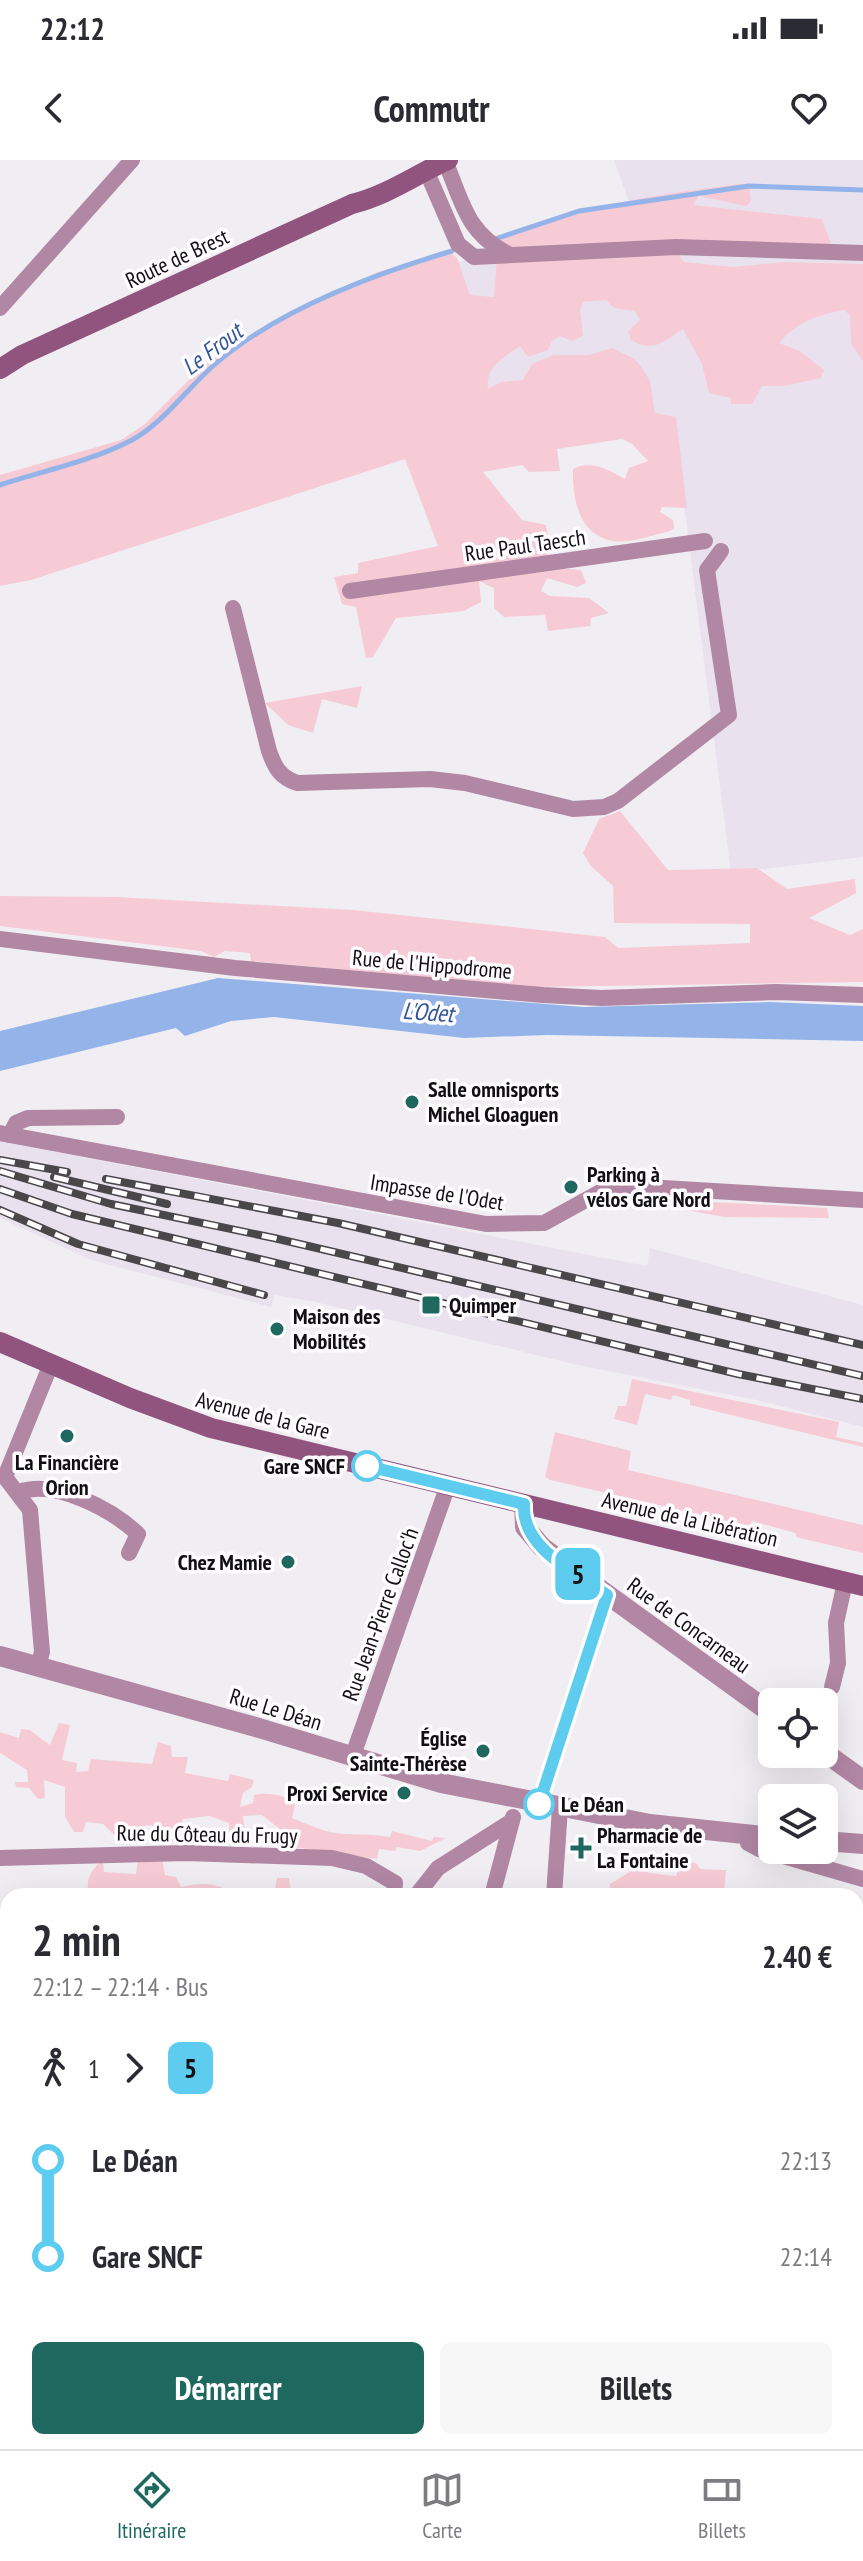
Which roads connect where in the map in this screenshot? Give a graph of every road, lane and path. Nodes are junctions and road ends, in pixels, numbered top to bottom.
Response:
1 (132, 160) edge
2 (435, 166) edge
3 (863, 253) edge
4 (0, 308) edge
5 (22, 355) junction
6 (0, 359) edge
7 (0, 369) edge
8 (705, 541) dead end
9 (721, 551) dead end
10 (350, 591) dead end
11 (233, 608) dead end
12 (0, 939) edge
13 (863, 995) edge
14 (117, 1117) dead end
15 (5, 1134) edge
16 (863, 1200) edge
17 (0, 1342) edge
18 (51, 1364) junction
19 (448, 1485) junction
20 (19, 1492) junction
21 (524, 1504) junction
22 (129, 1553) dead end
23 (854, 1584) edge
24 (607, 1595) junction
25 (0, 1656) edge
26 (38, 1667) junction
27 (832, 1687) dead end
28 (758, 1704) edge
29 (352, 1758) junction
30 (838, 1762) edge
31 (863, 1780) edge
32 (529, 1802) junction
33 (563, 1815) junction
34 (512, 1821) junction
35 (747, 1835) junction
36 (758, 1836) edge
37 (838, 1842) edge
38 (863, 1844) edge
39 (0, 1858) edge
40 (863, 1879) edge
41 (395, 1888) edge
42 (422, 1888) edge
43 (494, 1888) edge
44 (555, 1888) edge

1 - 4 street
2 - 3 street
2 - 5 main road, Route de Brest
5 - 6 main road, Route de Brest
5 - 7 main road, Route de Brest
8 - 10 street, Rue Paul Taesch
9 - 11 street
12 - 13 street, Rue de l'Hippodrome
14 - 15 street
15 - 16 street, Impasse de l'Odet
17 - 18 main road, Avenue de la Gare
18 - 19 main road, Avenue de la Gare
18 - 20 street
19 - 21 main road, Avenue de la Gare
19 - 29 street, Rue Jean-Pierre Calloc'h
20 - 22 street
20 - 26 street
21 - 23 main road, Avenue de la Libération
21 - 24 street, Rue de Concarneau
23 - 27 street, Avenue de la Libération
24 - 28 street, Rue de Concarneau
24 - 32 street
25 - 26 street, Rue Le Déan
26 - 29 street, Rue Le Déan
29 - 32 street, Rue Le Déan
30 - 31 street
32 - 33 street, Rue Le Déan
32 - 34 street
33 - 35 street, Rue Le Déan
33 - 44 street
34 - 42 street
34 - 43 street
35 - 36 street, Rue Le Déan
35 - 40 street
37 - 38 street
39 - 41 street, Rue du Côteau du Frugy

